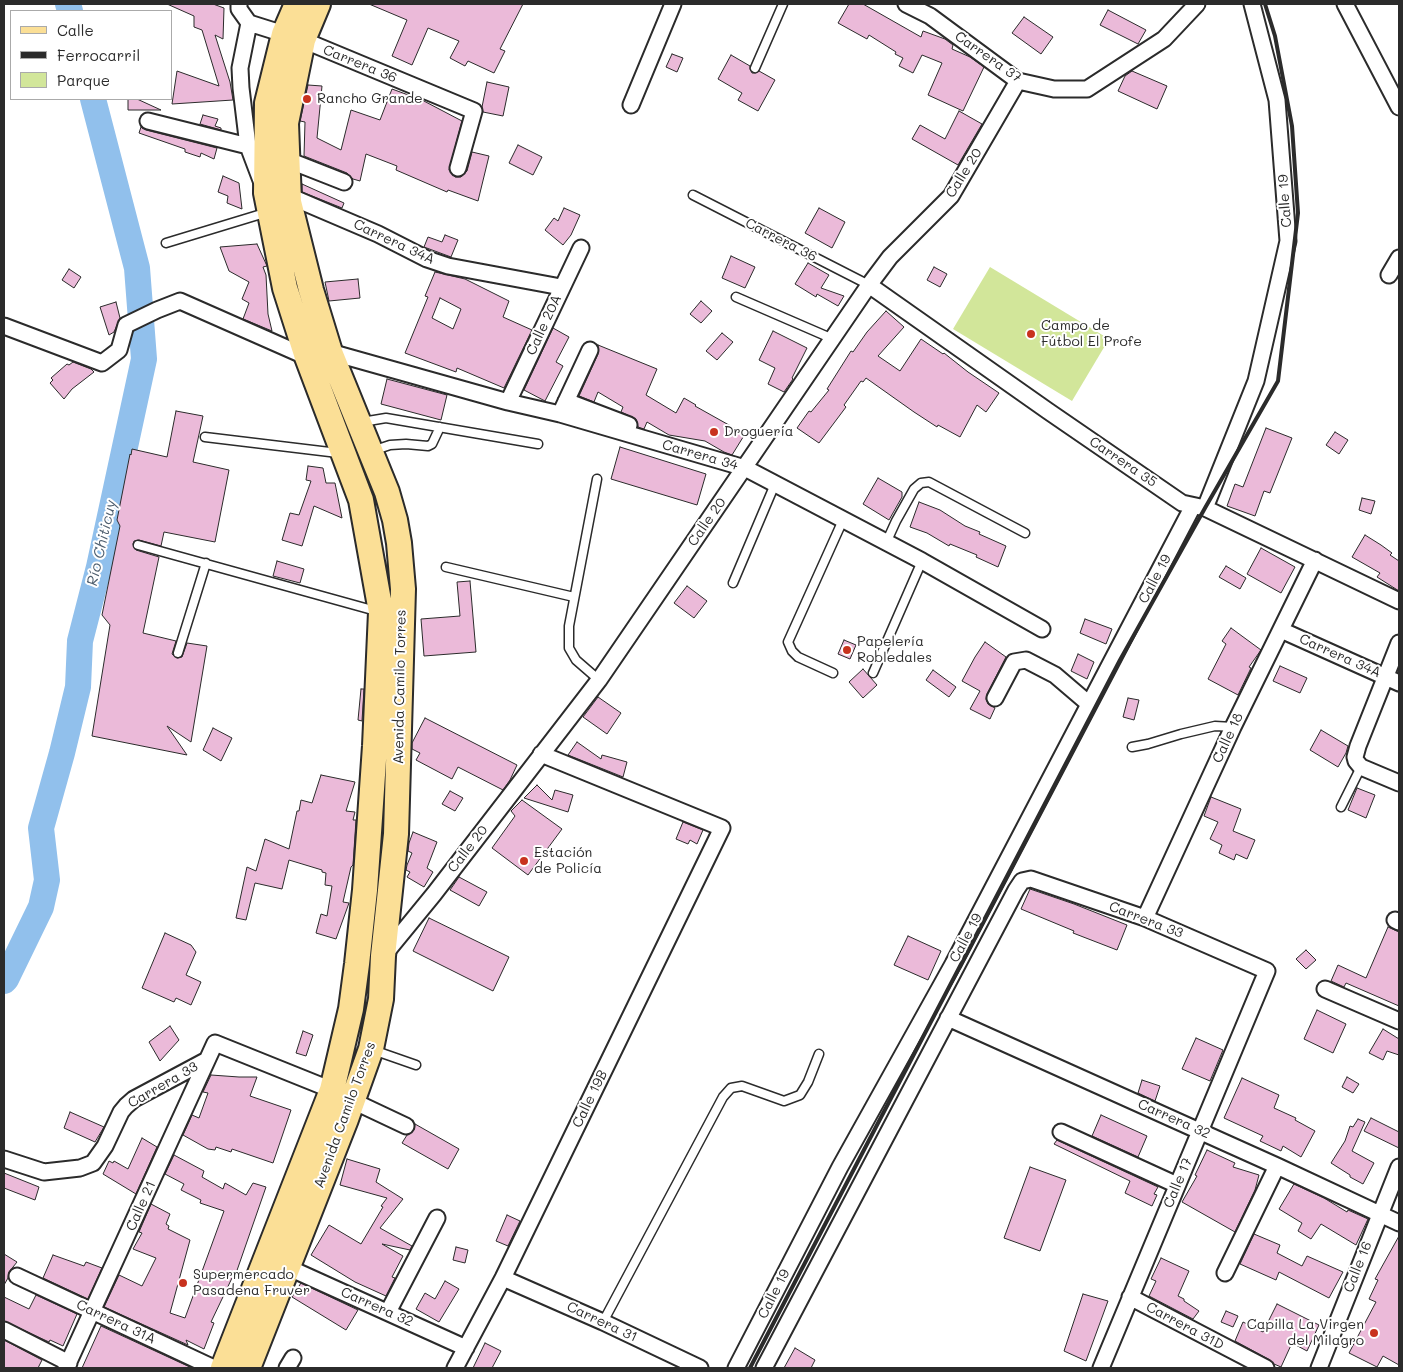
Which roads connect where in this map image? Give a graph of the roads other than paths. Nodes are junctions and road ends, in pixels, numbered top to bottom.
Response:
1 (239, 4) edge
2 (297, 4) edge
3 (318, 4) edge
4 (673, 4) edge
5 (783, 4) edge
6 (1198, 4) edge
7 (1252, 4) edge
8 (1344, 4) edge
9 (915, 6) edge
10 (249, 23) junction
11 (293, 37) junction
12 (755, 68) dead end
13 (1018, 81) junction
14 (631, 105) dead end
15 (1399, 107) edge
16 (148, 121) dead end
17 (248, 146) junction
18 (288, 160) junction
19 (458, 168) dead end
20 (344, 182) dead end
21 (693, 195) dead end
22 (275, 200) junction
23 (166, 243) dead end
24 (581, 248) dead end
25 (1399, 258) edge
26 (1389, 275) dead end
27 (870, 285) junction
28 (561, 287) junction
29 (736, 297) dead end
30 (4, 326) edge
31 (833, 339) junction
32 (590, 350) dead end
33 (330, 352) junction
34 (307, 357) junction
35 (508, 402) junction
36 (563, 407) junction
37 (358, 423) junction
38 (440, 427) junction
39 (205, 437) dead end
40 (538, 444) dead end
41 (370, 451) junction
42 (343, 454) junction
43 (745, 468) junction
44 (597, 479) dead end
45 (775, 484) junction
46 (1199, 507) junction
47 (843, 520) junction
48 (1025, 533) dead end
49 (886, 543) junction
50 (138, 545) dead end
51 (1315, 560) junction
52 (922, 561) junction
53 (206, 563) junction
54 (446, 567) dead end
55 (733, 583) dead end
56 (574, 597) junction
57 (1399, 600) edge
58 (380, 612) junction
59 (1042, 628) dead end
60 (1281, 630) junction
61 (1399, 643) edge
62 (178, 653) dead end
63 (833, 673) dead end
64 (873, 673) dead end
65 (598, 680) junction
66 (1392, 680) edge
67 (995, 698) dead end
68 (1089, 704) junction
69 (1233, 727) junction
70 (1132, 747) dead end
71 (541, 754) junction
72 (1361, 767) junction
73 (1399, 783) edge
74 (1342, 807) dead end
75 (1022, 881) joint
76 (1145, 918) junction
77 (383, 956) junction
78 (1267, 970) joint
79 (1325, 989) dead end
80 (948, 1018) junction
81 (1399, 1022) edge
82 (371, 1049) junction
83 (819, 1054) dead end
84 (208, 1060) junction
85 (416, 1064) dead end
86 (332, 1090) junction
87 (353, 1101) junction
88 (406, 1126) dead end
89 (1200, 1131) junction
90 (1061, 1132) dead end
91 (4, 1160) edge
92 (1278, 1166) junction
93 (1399, 1167) edge
94 (1177, 1185) junction
95 (1380, 1214) junction
96 (437, 1218) dead end
97 (1399, 1222) edge
98 (287, 1267) junction
99 (1225, 1273) dead end
100 (17, 1276) dead end
101 (503, 1278) junction
102 (1130, 1297) junction
103 (93, 1311) junction
104 (388, 1312) junction
105 (603, 1322) junction
106 (4, 1330) edge
107 (466, 1348) junction
108 (68, 1366) edge
109 (253, 1367) edge
110 (214, 1368) edge
111 (224, 1368) edge
112 (455, 1368) edge
113 (700, 1368) edge
114 (736, 1368) edge
115 (764, 1368) edge
116 (1101, 1368) edge
117 (1266, 1368) edge
118 (1318, 1368) edge

1 - 10 street
2 - 11 main road, Avenida Camilo Torres
3 - 11 main road, Avenida Camilo Torres
4 - 14 street
5 - 12 lane
6 - 13 street, Carrera 37
7 - 46 street, Calle 19
8 - 15 street
9 - 13 street, Carrera 37
10 - 11 street
10 - 17 street
11 - 18 main road, Avenida Camilo Torres
11 - 19 street, Carrera 36
11 - 22 main road, Avenida Camilo Torres
13 - 27 street, Calle 20
16 - 17 street
17 - 22 street
18 - 20 street
18 - 22 main road, Avenida Camilo Torres
21 - 27 lane, Carrera 36
22 - 23 lane
22 - 28 street, Carrera 34A
22 - 33 main road, Avenida Camilo Torres
22 - 34 main road, Avenida Camilo Torres
24 - 28 street, Calle 20A
25 - 26 street
27 - 31 street, Calle 20
27 - 46 street, Carrera 35
28 - 35 street, Calle 20A
29 - 31 lane
30 - 34 street
31 - 43 street, Calle 20
32 - 36 street
33 - 35 street, Carrera 34
33 - 37 main road, Avenida Camilo Torres
34 - 42 main road, Avenida Camilo Torres
35 - 36 street, Carrera 34
36 - 43 street, Carrera 34
37 - 38 lane
37 - 41 main road, Avenida Camilo Torres
38 - 40 lane
38 - 41 lane
39 - 42 lane
41 - 77 main road, Avenida Camilo Torres
42 - 58 main road, Avenida Camilo Torres
43 - 45 street, Carrera 34
43 - 65 street, Calle 20
44 - 56 lane
45 - 47 street, Carrera 34
45 - 55 lane
46 - 51 street, Carrera 35
46 - 68 street, Calle 19
47 - 49 street, Carrera 34
47 - 63 lane
48 - 49 lane
49 - 52 street, Carrera 34
50 - 53 lane
51 - 57 street, Carrera 35
51 - 60 street, Calle 18
52 - 59 street, Carrera 34
52 - 64 lane
53 - 58 lane
53 - 62 lane
54 - 56 lane
56 - 65 lane
58 - 86 main road, Avenida Camilo Torres
60 - 66 street, Carrera 34A
60 - 69 street, Calle 18
61 - 66 street
65 - 71 street, Calle 20
66 - 72 street
67 - 68 street
68 - 114 street, Calle 19
69 - 70 lane
69 - 76 street, Calle 18
71 - 77 street, Calle 20
71 - 101 street, Calle 19B
72 - 73 street
72 - 74 lane
75 - 76 street, Carrera 33
75 - 80 street, Calle 19
76 - 78 street, Carrera 33
77 - 82 main road, Avenida Camilo Torres
78 - 89 street, Calle 17
79 - 81 street
80 - 89 street, Carrera 32
80 - 115 street, Calle 19
82 - 85 lane
82 - 87 main road, Avenida Camilo Torres
83 - 105 lane
84 - 86 street, Calle 21
84 - 91 street, Carrera 33
84 - 103 street, Calle 21
86 - 111 main road, Avenida Camilo Torres
87 - 88 street
87 - 98 main road, Avenida Camilo Torres
89 - 92 street, Carrera 32
89 - 94 street, Calle 17
90 - 94 street
92 - 95 street, Carrera 32
92 - 99 street
93 - 95 street, Calle 16
94 - 102 street, Calle 17
95 - 97 street, Carrera 32
95 - 118 street, Calle 16
96 - 104 street
98 - 104 street, Carrera 32
98 - 109 main road, Avenida Camilo Torres
100 - 103 street, Carrera 31A
101 - 105 street, Carrera 31
101 - 107 street, Calle 19B
102 - 116 street, Calle 17
102 - 117 street, Carrera 31D
103 - 108 street, Calle 21
103 - 110 street, Carrera 31A
104 - 107 street, Carrera 32
105 - 113 street, Carrera 31
106 - 108 street
107 - 112 street, Calle 19B

